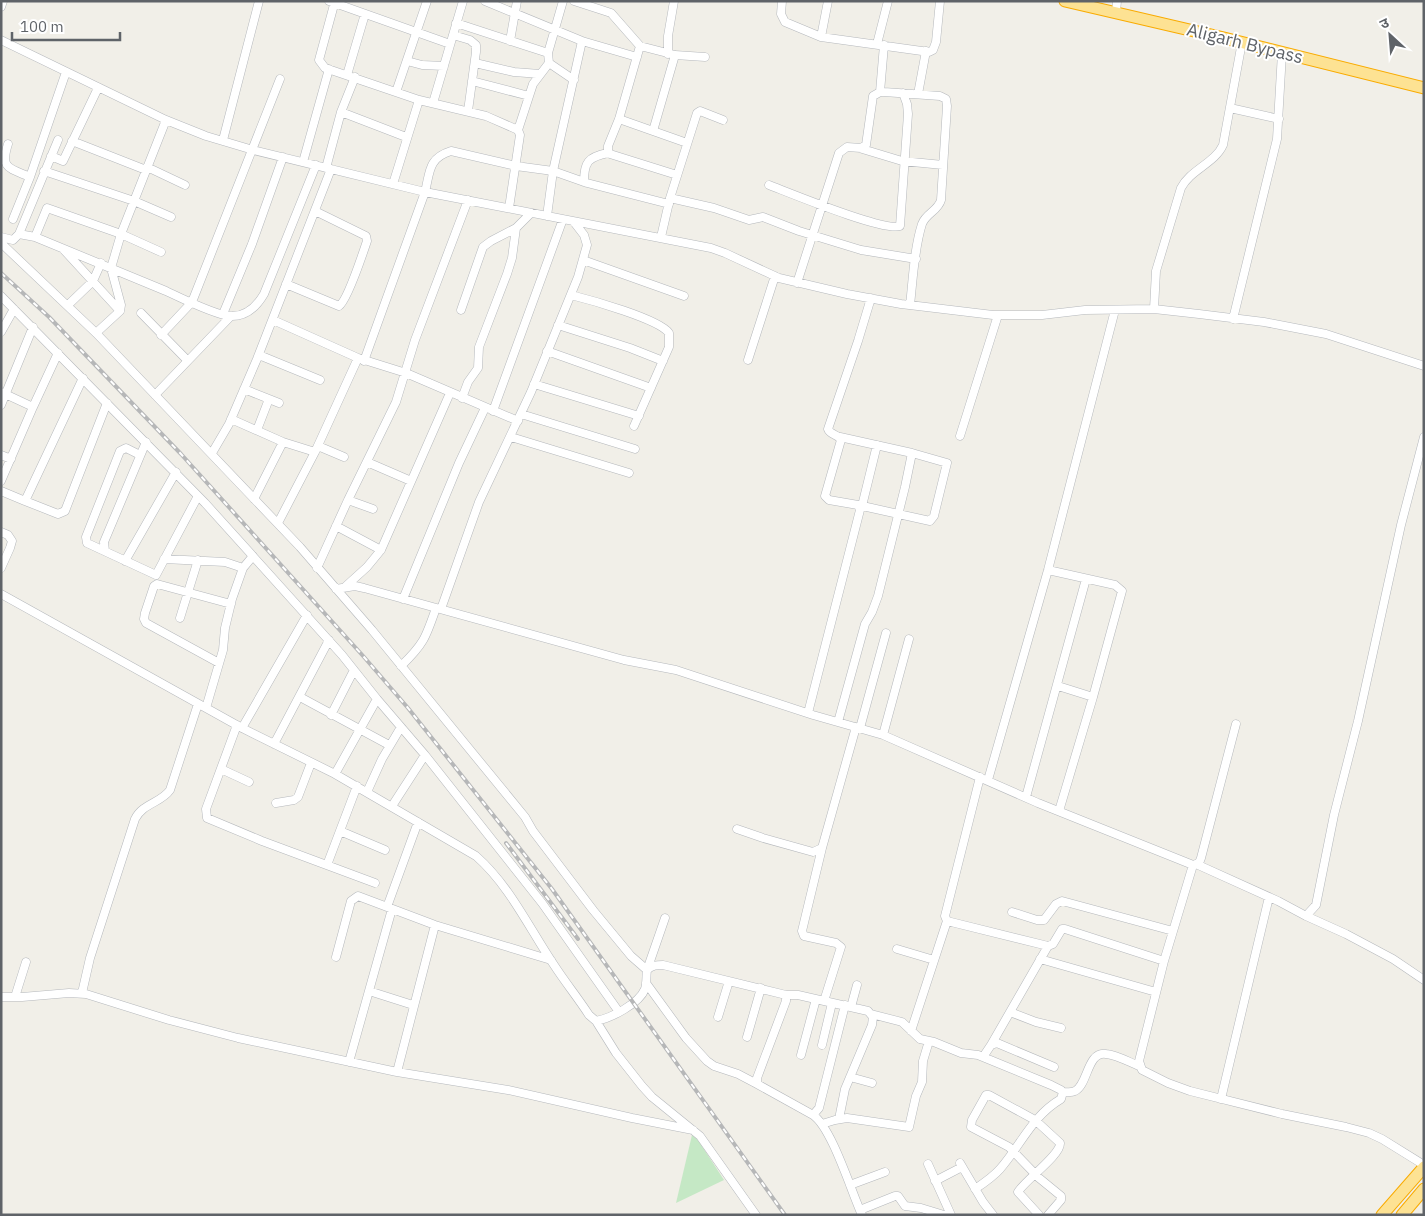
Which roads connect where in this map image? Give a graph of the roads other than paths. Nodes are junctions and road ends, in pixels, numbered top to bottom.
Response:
1 (3, 1) edge
2 (259, 1) edge
3 (426, 1) edge
4 (463, 1) edge
5 (485, 1) edge
6 (518, 1) edge
7 (563, 1) edge
8 (574, 1) edge
9 (674, 1) edge
10 (782, 1) edge
11 (828, 1) edge
12 (888, 1) edge
13 (940, 1) edge
14 (1065, 1) edge
15 (333, 2) edge
16 (1, 7) edge
17 (1116, 7) edge
18 (516, 12) junction
19 (365, 14) junction
20 (456, 23) junction
21 (555, 31) junction
22 (416, 32) junction
23 (453, 35) junction
24 (821, 38) junction
25 (582, 40) junction
26 (2, 41) edge
27 (510, 41) junction
28 (450, 44) junction
29 (881, 45) junction
30 (640, 46) junction
31 (1241, 48) junction
32 (926, 51) junction
33 (548, 53) junction
34 (1282, 53) junction
35 (672, 54) junction
36 (637, 57) junction
37 (705, 58) dead end
38 (407, 61) junction
39 (475, 63) junction
40 (549, 63) junction
41 (444, 66) junction
42 (329, 69) junction
43 (66, 72) junction
44 (540, 74) junction
45 (351, 76) junction
46 (280, 79) dead end
47 (574, 80) junction
48 (472, 81) junction
49 (98, 88) junction
50 (1424, 88) edge
51 (396, 92) junction
52 (880, 92) junction
53 (903, 93) junction
54 (918, 94) junction
55 (529, 96) junction
56 (419, 100) junction
57 (433, 103) junction
58 (1230, 108) junction
59 (468, 111) junction
60 (341, 112) junction
61 (619, 119) junction
62 (1280, 119) junction
63 (166, 120) junction
64 (723, 120) dead end
65 (518, 130) junction
66 (653, 131) junction
67 (406, 137) junction
68 (58, 140) dead end
69 (223, 140) junction
70 (72, 141) junction
71 (688, 143) junction
72 (8, 144) dead end
73 (859, 148) junction
74 (254, 150) junction
75 (608, 153) junction
76 (51, 156) junction
77 (283, 157) junction
78 (302, 162) junction
79 (906, 162) junction
80 (316, 165) junction
81 (943, 165) junction
82 (516, 166) junction
83 (146, 168) junction
84 (329, 168) junction
85 (44, 171) junction
86 (554, 171) junction
87 (677, 175) junction
88 (30, 177) junction
89 (584, 182) junction
90 (392, 184) junction
91 (185, 185) dead end
92 (769, 185) dead end
93 (425, 192) junction
94 (468, 200) junction
95 (134, 201) junction
96 (670, 201) junction
97 (822, 205) junction
98 (509, 208) junction
99 (315, 211) junction
100 (531, 213) junction
101 (547, 216) junction
102 (171, 217) dead end
103 (13, 219) dead end
104 (563, 219) junction
105 (574, 222) junction
106 (516, 228) junction
107 (19, 234) junction
108 (121, 234) junction
109 (813, 235) junction
110 (1, 237) edge
111 (35, 237) junction
112 (661, 237) junction
113 (1, 243) edge
114 (63, 248) junction
115 (161, 252) dead end
116 (916, 259) junction
117 (583, 260) junction
118 (101, 264) junction
119 (111, 268) junction
120 (775, 276) junction
121 (93, 281) junction
122 (797, 283) junction
123 (286, 284) junction
124 (571, 294) junction
125 (1, 296) edge
126 (684, 296) dead end
127 (871, 298) junction
128 (192, 302) junction
129 (68, 305) junction
130 (910, 305) junction
131 (14, 309) junction
132 (1154, 309) junction
133 (461, 310) dead end
134 (1115, 310) junction
135 (120, 311) junction
136 (140, 313) dead end
137 (227, 315) junction
138 (998, 315) junction
139 (1232, 319) junction
140 (273, 320) junction
141 (558, 325) junction
142 (33, 327) junction
143 (1, 332) edge
144 (96, 333) junction
145 (162, 335) junction
146 (547, 351) junction
147 (58, 353) junction
148 (259, 355) junction
149 (361, 359) junction
150 (187, 360) junction
151 (748, 360) dead end
152 (663, 361) junction
153 (1424, 366) edge
154 (406, 373) junction
155 (83, 378) junction
156 (320, 380) dead end
157 (534, 384) junction
158 (651, 388) junction
159 (244, 390) junction
160 (4, 393) edge
161 (450, 393) junction
162 (155, 395) junction
163 (462, 398) junction
164 (269, 399) junction
165 (107, 403) junction
166 (279, 403) dead end
167 (1, 405) edge
168 (33, 407) junction
169 (485, 408) junction
170 (493, 411) junction
171 (639, 416) junction
172 (520, 417) junction
173 (231, 419) junction
174 (634, 426) dead end
175 (257, 430) junction
176 (960, 436) dead end
177 (1424, 437) edge
178 (511, 438) junction
179 (840, 438) junction
180 (146, 442) junction
181 (283, 442) junction
182 (878, 446) junction
183 (316, 449) junction
184 (635, 449) dead end
185 (212, 453) junction
186 (912, 453) junction
187 (140, 454) junction
188 (1, 455) edge
189 (344, 457) dead end
190 (10, 459) junction
191 (367, 462) junction
192 (176, 472) junction
193 (629, 472) dead end
194 (1, 481) edge
195 (411, 481) junction
196 (1, 491) edge
197 (198, 496) junction
198 (254, 499) junction
199 (348, 500) junction
200 (25, 501) junction
201 (860, 505) junction
202 (374, 509) dead end
203 (898, 514) junction
204 (278, 523) junction
205 (336, 526) junction
206 (1, 532) edge
207 (381, 550) junction
208 (105, 551) junction
209 (253, 556) junction
210 (164, 559) junction
211 (198, 560) junction
212 (125, 561) junction
213 (1, 568) edge
214 (244, 568) junction
215 (317, 568) junction
216 (1048, 570) junction
217 (1086, 579) junction
218 (346, 586) junction
219 (336, 589) junction
220 (189, 592) junction
221 (1, 594) edge
222 (403, 600) junction
223 (231, 604) junction
224 (438, 609) junction
225 (307, 615) junction
226 (180, 618) dead end
227 (886, 634) dead end
228 (910, 639) dead end
229 (329, 640) junction
230 (220, 663) junction
231 (401, 666) junction
232 (354, 670) junction
233 (1058, 686) junction
234 (300, 697) junction
235 (1093, 697) junction
236 (377, 699) junction
237 (202, 706) junction
238 (808, 714) junction
239 (331, 715) junction
240 (838, 722) junction
241 (1236, 724) dead end
242 (239, 727) junction
243 (858, 727) junction
244 (401, 728) junction
245 (359, 730) junction
246 (884, 735) junction
247 (274, 744) junction
248 (389, 745) junction
249 (425, 755) junction
250 (311, 763) junction
251 (220, 769) junction
252 (335, 774) junction
253 (980, 777) junction
254 (988, 780) junction
255 (249, 782) dead end
256 (357, 786) junction
257 (367, 792) junction
258 (1026, 798) junction
259 (276, 803) dead end
260 (392, 806) junction
261 (1059, 811) junction
262 (418, 822) junction
263 (737, 830) dead end
264 (340, 831) junction
265 (822, 848) junction
266 (386, 850) dead end
267 (327, 865) junction
268 (1195, 865) junction
269 (375, 883) dead end
270 (1269, 897) junction
271 (389, 908) junction
272 (1012, 912) dead end
273 (1306, 916) junction
274 (665, 918) dead end
275 (947, 922) junction
276 (434, 925) junction
277 (1173, 931) junction
278 (1048, 946) junction
279 (897, 949) dead end
280 (336, 957) dead end
281 (1040, 959) junction
282 (551, 960) junction
283 (934, 960) junction
284 (1164, 961) junction
285 (26, 962) dead end
286 (648, 970) junction
287 (1424, 980) edge
288 (729, 981) junction
289 (646, 983) junction
290 (857, 985) dead end
291 (761, 988) junction
292 (369, 991) junction
293 (1156, 992) junction
294 (82, 993) junction
295 (786, 994) junction
296 (1, 997) edge
297 (16, 997) junction
298 (816, 999) junction
299 (828, 1002) junction
300 (413, 1005) junction
301 (848, 1006) junction
302 (619, 1012) junction
303 (1010, 1012) junction
304 (871, 1014) junction
305 (718, 1017) dead end
306 (596, 1021) junction
307 (1061, 1028) dead end
308 (911, 1031) junction
309 (747, 1037) dead end
310 (929, 1041) junction
311 (822, 1045) dead end
312 (991, 1045) junction
313 (801, 1055) dead end
314 (984, 1057) junction
315 (349, 1062) junction
316 (1139, 1066) junction
317 (1054, 1067) dead end
318 (397, 1072) junction
319 (850, 1077) junction
320 (872, 1083) dead end
321 (757, 1084) junction
322 (1063, 1092) junction
323 (1221, 1099) junction
324 (813, 1115) junction
325 (839, 1119) junction
326 (1035, 1120) junction
327 (822, 1124) junction
328 (693, 1130) junction
329 (1013, 1151) junction
330 (928, 1164) dead end
331 (1424, 1166) edge
332 (885, 1172) dead end
333 (1035, 1174) junction
334 (935, 1181) junction
335 (850, 1185) junction
336 (976, 1189) junction
337 (1424, 1189) edge
338 (861, 1212) edge
339 (756, 1215) edge
340 (944, 1215) edge
341 (951, 1215) edge
342 (993, 1215) edge
343 (1039, 1215) edge
344 (1048, 1215) edge
345 (1382, 1215) edge
346 (1402, 1215) edge

1 - 16 street
2 - 69 street
3 - 22 street
4 - 20 street
5 - 18 street
6 - 18 street
7 - 21 street
8 - 30 street
9 - 35 street
10 - 24 street
11 - 24 street
12 - 29 street
13 - 32 street
14 - 17 highway, Aligarh Bypass
15 - 19 street
15 - 42 street
17 - 31 highway, Aligarh Bypass
18 - 21 street
18 - 27 street
19 - 22 street
19 - 45 street
20 - 23 street
20 - 27 street
21 - 25 street
21 - 33 street
22 - 28 street
22 - 38 street
23 - 28 street
23 - 39 street
24 - 29 street
25 - 36 street
25 - 47 street
26 - 43 street
27 - 33 street
28 - 41 street
29 - 32 street
29 - 52 street
30 - 35 street
30 - 36 street
31 - 34 highway, Aligarh Bypass
31 - 58 street
32 - 54 street
33 - 40 street
34 - 50 highway, Aligarh Bypass
34 - 62 street
35 - 37 street
35 - 66 street
36 - 61 street
38 - 41 street
38 - 51 street
39 - 44 street
39 - 48 street
40 - 44 street
40 - 47 street
41 - 57 street
42 - 45 street
42 - 78 street
43 - 49 street
43 - 88 street
44 - 55 street
45 - 51 street
45 - 60 street
46 - 74 street
47 - 86 street
48 - 55 street
48 - 59 street
49 - 63 street
49 - 70 street
51 - 56 street
52 - 53 street
52 - 73 street
53 - 54 street
53 - 79 street
54 - 81 street
55 - 65 street
56 - 57 street
56 - 67 street
57 - 59 street
58 - 62 street
58 - 132 street
59 - 65 street
60 - 67 street
60 - 84 street
61 - 66 street
61 - 75 street
62 - 139 street
63 - 69 street
63 - 83 street
64 - 71 street
65 - 82 street
66 - 71 street
67 - 90 street
68 - 76 street
69 - 74 street
70 - 76 street
70 - 83 street
71 - 87 street
72 - 88 street
73 - 79 street
73 - 97 street
74 - 77 street
74 - 128 street
75 - 87 street
75 - 89 street
76 - 85 street
77 - 78 street
77 - 137 street
78 - 80 street
79 - 81 street
79 - 97 street
80 - 84 street
80 - 137 street
81 - 116 street
82 - 86 street
82 - 93 street
82 - 98 street
83 - 91 street
83 - 95 street
84 - 90 street
84 - 99 street
85 - 95 street
85 - 107 street
86 - 89 street
86 - 101 street
87 - 96 street
88 - 103 street
89 - 96 street
90 - 93 street
92 - 97 street
93 - 94 street
93 - 149 street
94 - 98 street
94 - 154 street
95 - 102 street
95 - 108 street
96 - 109 street
96 - 112 street
97 - 109 street
98 - 100 street
99 - 123 street
99 - 123 street
100 - 101 street
100 - 106 street
101 - 104 street
104 - 105 street
104 - 170 street
105 - 112 street
105 - 117 street
106 - 133 street
106 - 163 street
107 - 110 street
107 - 111 street
108 - 111 street
108 - 115 street
108 - 119 street
109 - 116 street
109 - 122 street
111 - 114 street
112 - 120 street
113 - 129 street
114 - 118 street
114 - 121 street
116 - 130 street
117 - 124 street
117 - 126 street
118 - 119 street
118 - 121 street
119 - 128 street
119 - 135 street
120 - 122 street
120 - 151 street
121 - 129 street
121 - 135 street
122 - 127 street
123 - 140 street
124 - 141 street
124 - 152 street
125 - 131 street
127 - 130 street
127 - 179 street
128 - 137 street
128 - 145 street
129 - 144 street
130 - 138 street
131 - 142 street
131 - 143 street
132 - 134 street
132 - 139 street
134 - 138 street
134 - 216 street
135 - 144 street
136 - 145 street
137 - 150 street
138 - 176 street
139 - 153 street
140 - 148 street
140 - 149 street
141 - 146 street
141 - 152 street
142 - 147 street
142 - 160 street
144 - 162 street
145 - 150 street
146 - 157 street
146 - 158 street
147 - 155 street
147 - 168 street
148 - 156 street
148 - 159 street
149 - 154 street
149 - 183 street
150 - 162 street
152 - 158 street
154 - 161 street
154 - 191 street
155 - 165 street
155 - 200 street
157 - 171 street
157 - 172 street
158 - 171 street
159 - 164 street
159 - 173 street
160 - 167 street
160 - 168 street
161 - 163 street
161 - 195 street
162 - 185 street
163 - 169 street
164 - 166 street
164 - 175 street
165 - 180 street
165 - 200 street
168 - 190 street
169 - 170 street
169 - 222 street
170 - 172 street
171 - 174 street
172 - 178 street
172 - 184 street
173 - 175 street
173 - 185 street
175 - 181 street
177 - 273 street
178 - 193 street
178 - 224 street
179 - 182 street
179 - 201 street
180 - 187 street
180 - 192 street
181 - 183 street
181 - 198 street
182 - 186 street
182 - 201 street
183 - 189 street
183 - 204 street
185 - 198 street
186 - 203 street
186 - 203 street
187 - 208 street
187 - 208 street
188 - 190 street
190 - 194 street
191 - 195 street
191 - 199 street
192 - 197 street
192 - 212 street
195 - 207 street
196 - 200 street
197 - 209 street
197 - 210 street
198 - 204 street
199 - 202 street
199 - 205 street
201 - 203 street
201 - 238 street
203 - 240 street
204 - 215 street
205 - 207 street
205 - 215 street
206 - 213 street
207 - 218 street
208 - 212 street
209 - 214 street
209 - 225 street
210 - 211 street
210 - 212 street
211 - 214 street
211 - 220 street
214 - 223 street
215 - 219 street
216 - 217 street
216 - 254 street
217 - 233 street
217 - 235 street
218 - 219 street
218 - 222 street
219 - 231 street
220 - 223 street
220 - 226 street
220 - 230 street
221 - 237 street
222 - 224 street
223 - 230 street
224 - 231 street
224 - 238 street
225 - 229 street
225 - 242 street
227 - 243 street
228 - 246 street
229 - 232 street
229 - 234 street
230 - 237 street
231 - 286 street
232 - 236 street
232 - 239 street
233 - 235 street
233 - 258 street
234 - 239 street
234 - 247 street
235 - 261 street
236 - 244 street
236 - 245 street
237 - 242 street
237 - 294 street
238 - 240 street
239 - 245 street
240 - 243 street
241 - 268 street
242 - 247 street
242 - 251 street
243 - 246 street
243 - 265 street
244 - 248 street
244 - 249 street
245 - 248 street
245 - 252 street
246 - 253 street
247 - 250 street
248 - 257 street
249 - 260 street
249 - 302 street
250 - 252 street
250 - 259 street
251 - 255 street
251 - 267 street
252 - 256 street
253 - 254 street
253 - 275 street
254 - 258 street
256 - 257 street
256 - 264 street
257 - 260 street
258 - 261 street
260 - 262 street
261 - 268 street
262 - 271 street
262 - 282 street
263 - 265 street
264 - 266 street
264 - 267 street
265 - 299 street
267 - 269 street
268 - 270 street
268 - 277 street
270 - 273 street
270 - 323 street
271 - 276 street
271 - 280 street
271 - 292 street
272 - 277 street
273 - 287 street
274 - 286 street
275 - 278 street
275 - 283 street
276 - 282 street
276 - 300 street
277 - 284 street
278 - 281 street
278 - 284 street
279 - 283 street
281 - 293 street
281 - 303 street
282 - 306 street
283 - 308 street
284 - 293 street
285 - 297 street
286 - 288 street
286 - 289 street
288 - 291 street
288 - 305 street
289 - 302 street
289 - 321 street
290 - 301 street
291 - 295 street
291 - 309 street
292 - 300 street
292 - 315 street
293 - 316 street
294 - 297 street
294 - 315 street
295 - 298 street
295 - 321 street
296 - 297 street
298 - 299 street
298 - 313 street
299 - 301 street
299 - 311 street
300 - 318 street
301 - 304 street
301 - 324 street
302 - 306 street
303 - 307 street
303 - 312 street
304 - 308 street
304 - 319 street
306 - 328 street
308 - 310 street
310 - 314 street
310 - 325 street
312 - 314 street
312 - 317 street
314 - 322 street
315 - 318 street
316 - 322 street
316 - 323 street
318 - 328 street
319 - 320 street
319 - 325 street
321 - 324 street
322 - 326 street
323 - 331 street
324 - 327 street
325 - 327 street
326 - 329 street
326 - 329 street
326 - 333 street
327 - 335 street
328 - 339 street
329 - 333 street
329 - 336 street
330 - 334 street
331 - 345 highway
332 - 335 street
333 - 343 street
333 - 344 street
334 - 336 street
334 - 341 street
335 - 338 street
336 - 342 street
337 - 346 highway
338 - 340 street

